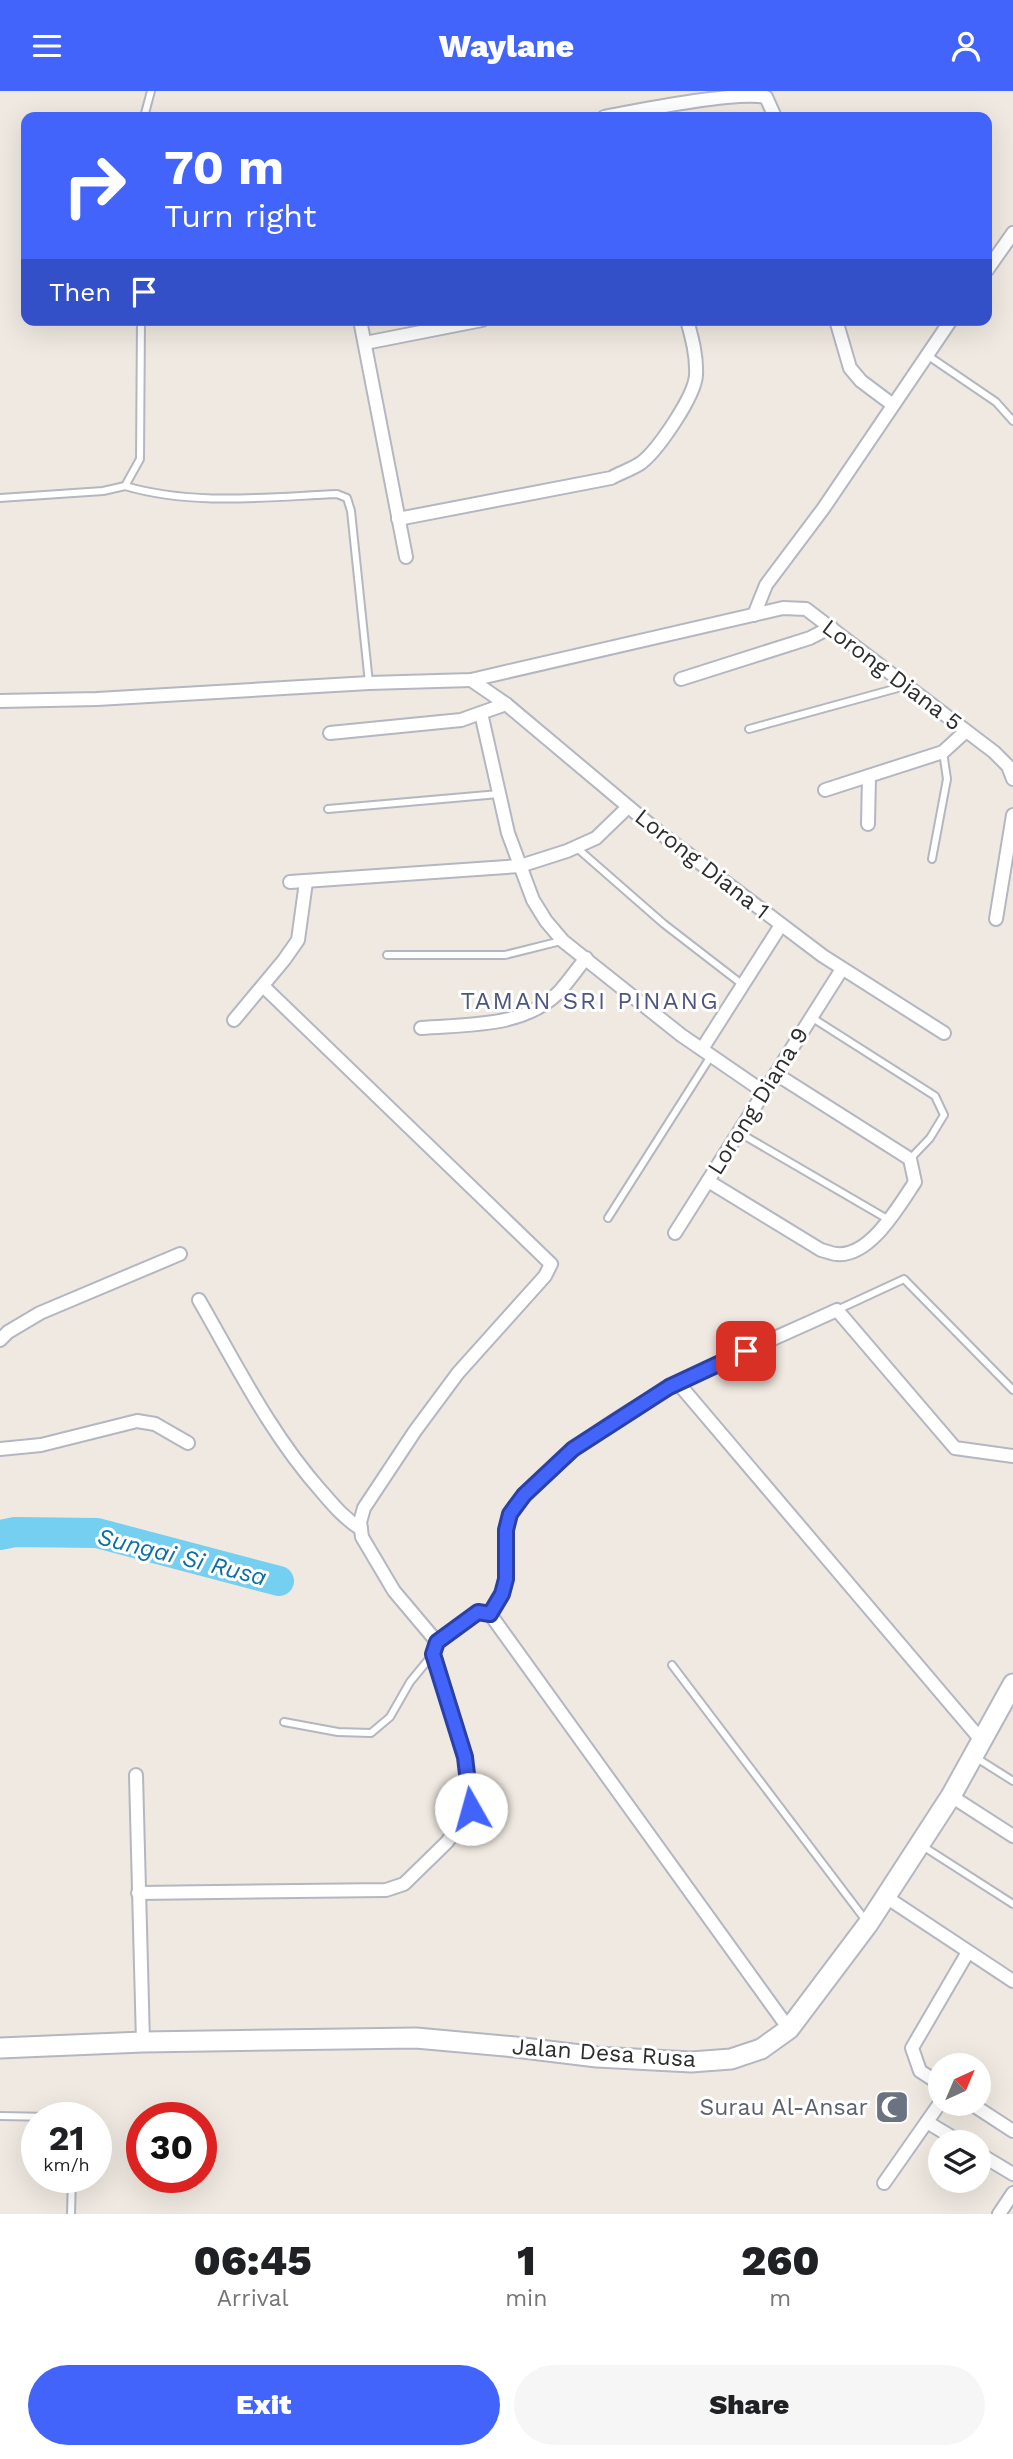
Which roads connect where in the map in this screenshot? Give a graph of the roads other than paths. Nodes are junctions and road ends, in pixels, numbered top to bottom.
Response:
1 (151, 91) edge
2 (146, 112) edge
3 (629, 112) edge
4 (773, 112) edge
5 (1013, 233) edge
6 (992, 263) edge
7 (141, 326) edge
8 (361, 326) edge
9 (451, 326) edge
10 (689, 326) edge
11 (838, 326) edge
12 (947, 326) edge
13 (365, 343) junction
14 (927, 355) junction
15 (893, 405) junction
16 (1013, 421) edge
17 (125, 486) junction
18 (0, 498) edge
19 (398, 519) junction
20 (406, 557) dead end
21 (754, 615) junction
22 (831, 627) junction
23 (681, 678) dead end
24 (471, 680) junction
25 (369, 683) junction
26 (907, 686) junction
27 (0, 701) edge
28 (506, 704) junction
29 (481, 713) junction
30 (749, 729) dead end
31 (966, 731) junction
32 (330, 733) dead end
33 (943, 752) junction
34 (869, 775) junction
35 (1013, 779) edge
36 (825, 790) dead end
37 (499, 794) junction
38 (628, 807) junction
39 (328, 809) dead end
40 (1013, 815) edge
41 (868, 824) dead end
42 (576, 847) junction
43 (932, 859) dead end
44 (520, 866) junction
45 (290, 882) dead end
46 (306, 882) junction
47 (996, 919) dead end
48 (781, 925) junction
49 (563, 941) junction
50 (387, 955) dead end
51 (586, 958) junction
52 (842, 969) junction
53 (743, 985) junction
54 (263, 986) junction
55 (811, 1017) junction
56 (234, 1020) dead end
57 (421, 1028) dead end
58 (944, 1033) dead end
59 (707, 1052) junction
60 (776, 1074) junction
61 (764, 1092) junction
62 (738, 1132) junction
63 (910, 1159) junction
64 (708, 1181) junction
65 (608, 1218) dead end
66 (889, 1220) junction
67 (675, 1233) dead end
68 (180, 1254) dead end
69 (199, 1300) dead end
70 (837, 1310) junction
71 (0, 1340) edge
72 (678, 1383) junction
73 (1013, 1389) edge
74 (188, 1443) dead end
75 (0, 1449) edge
76 (1013, 1456) edge
77 (361, 1529) junction
78 (490, 1614) junction
79 (435, 1648) junction
80 (671, 1665) dead end
81 (1013, 1684) edge
82 (1006, 1714) edge
83 (284, 1722) dead end
84 (978, 1749) junction
85 (136, 1775) dead end
86 (1013, 1781) edge
87 (951, 1796) junction
88 (1013, 1836) edge
89 (919, 1844) junction
90 (138, 1893) junction
91 (886, 1897) junction
92 (1013, 1904) edge
93 (868, 1924) junction
94 (968, 1952) junction
95 (1013, 1981) edge
96 (789, 2029) junction
97 (143, 2042) junction
98 (0, 2048) edge
99 (928, 2076) edge
100 (0, 2116) edge
101 (21, 2116) edge
102 (931, 2116) edge
103 (990, 2116) edge
104 (927, 2122) junction
105 (940, 2130) edge
106 (1013, 2131) edge
107 (991, 2161) edge
108 (1013, 2174) edge
109 (884, 2183) dead end
110 (72, 2193) edge
111 (1013, 2193) edge
112 (71, 2214) edge
113 (999, 2214) edge

1 - 2 lane
3 - 4 street
5 - 6 street
7 - 17 lane
8 - 13 street
9 - 13 street
10 - 19 street
11 - 15 street
12 - 14 street
13 - 19 street
14 - 15 street
14 - 16 lane
15 - 21 street
17 - 18 lane
17 - 25 lane
19 - 20 street
21 - 22 street, Lorong Diana 5
21 - 24 street, Lorong Diana 5
22 - 23 street
22 - 26 street, Lorong Diana 5
24 - 25 street, Lorong Diana 5
24 - 28 street, Lorong Diana 1
25 - 27 street, Lorong Diana 5
26 - 30 lane
26 - 31 street, Lorong Diana 5
28 - 29 street
28 - 38 street, Lorong Diana 1
29 - 32 street
29 - 37 street
31 - 33 street
31 - 35 street, Lorong Diana 5
33 - 34 street
33 - 43 lane
34 - 36 street
34 - 41 street
37 - 39 lane
37 - 44 street
38 - 42 street
38 - 48 street, Lorong Diana 1
40 - 47 street
42 - 44 street
42 - 53 lane
44 - 46 street
44 - 49 street
45 - 46 street
46 - 54 street
48 - 52 street, Lorong Diana 1
48 - 53 street
49 - 50 lane
49 - 51 street
51 - 57 street
51 - 59 street
52 - 55 street, Lorong Diana 9
52 - 58 street, Lorong Diana 1
53 - 59 street
54 - 56 street
54 - 77 street
55 - 60 street, Lorong Diana 9
55 - 63 lane
59 - 61 street
59 - 65 lane
60 - 61 street, Lorong Diana 9
60 - 63 street
61 - 62 street, Lorong Diana 9
62 - 64 street, Lorong Diana 9
62 - 66 lane
63 - 66 street
64 - 66 street
64 - 67 street, Lorong Diana 9
68 - 71 street
69 - 77 street
70 - 72 street
70 - 73 lane
70 - 76 street
72 - 78 street
72 - 84 street
74 - 75 street
77 - 79 street
78 - 79 street
78 - 96 street
79 - 83 lane
79 - 90 street
80 - 93 lane
81 - 82 street, Jalan Desa Rusa
82 - 84 street, Jalan Desa Rusa
84 - 86 lane
84 - 87 street, Jalan Desa Rusa
85 - 90 street
87 - 88 street
87 - 89 street, Jalan Desa Rusa
89 - 91 street, Jalan Desa Rusa
89 - 92 lane
90 - 97 street
91 - 93 street, Jalan Desa Rusa
91 - 94 street
93 - 96 street, Jalan Desa Rusa
94 - 95 street
94 - 99 street
96 - 97 street, Jalan Desa Rusa
97 - 98 street, Jalan Desa Rusa
100 - 101 lane
102 - 104 street
103 - 106 street
104 - 105 street
104 - 109 street
107 - 108 street
110 - 112 lane
111 - 113 street

